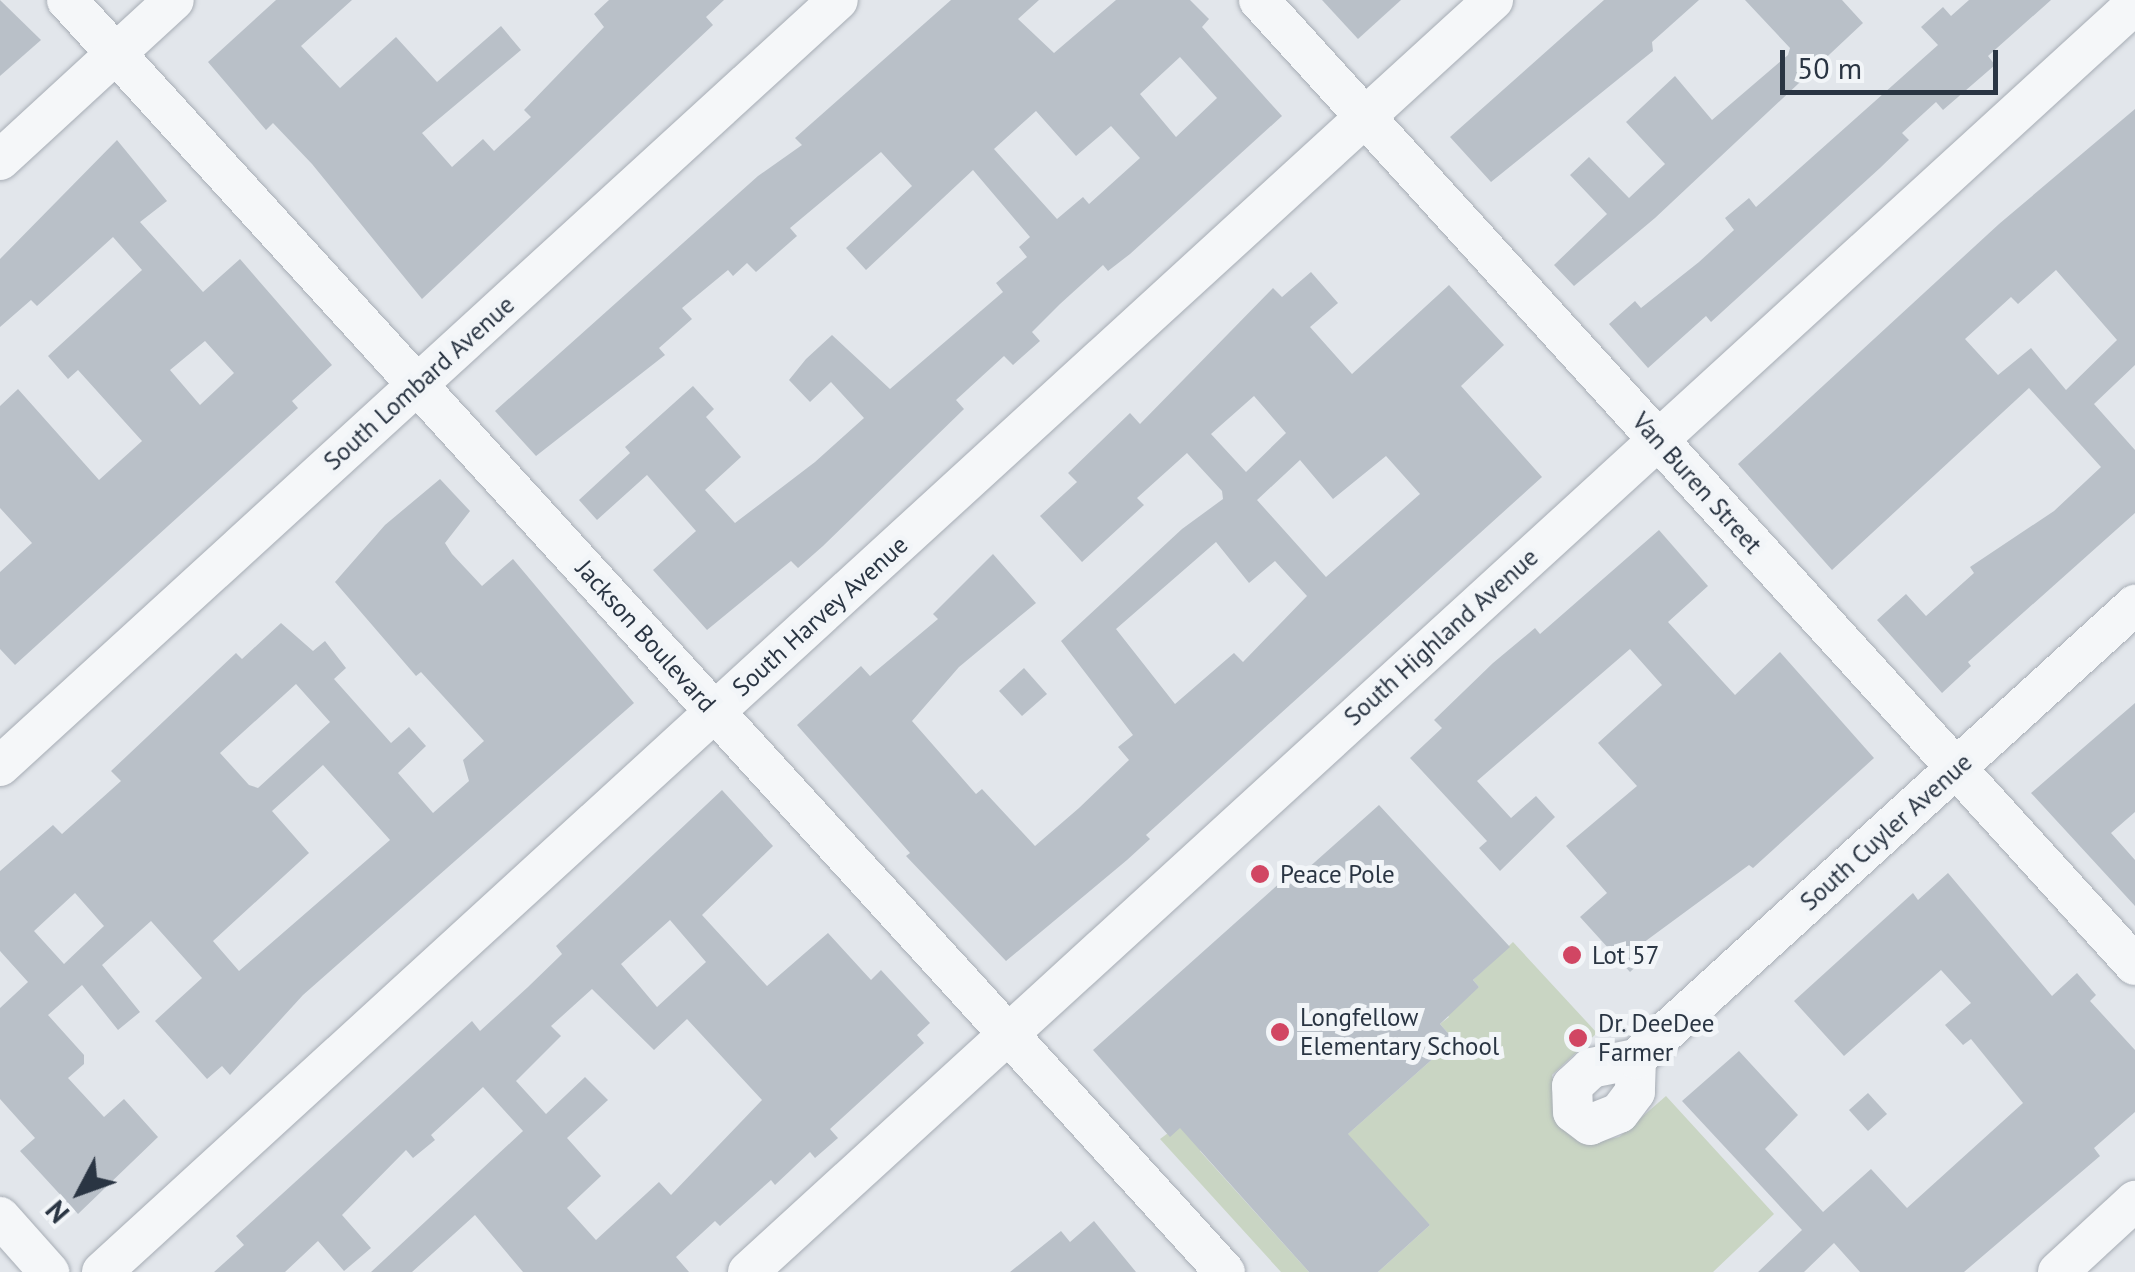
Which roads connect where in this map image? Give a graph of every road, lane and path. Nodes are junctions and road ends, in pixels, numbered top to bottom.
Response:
1 (68, 0) edge
2 (174, 0) edge
3 (838, 0) edge
4 (1259, 0) edge
5 (1493, 0) edge
6 (2135, 4) edge
7 (116, 54) junction
8 (1366, 117) junction
9 (0, 160) edge
10 (418, 384) junction
11 (1658, 440) junction
12 (2135, 605) edge
13 (715, 712) junction
14 (0, 766) edge
15 (1956, 768) junction
16 (2135, 965) edge
17 (1008, 1032) junction
18 (1636, 1059) dead end
19 (2135, 1202) edge
20 (0, 1217) edge
21 (50, 1272) edge
22 (102, 1272) edge
23 (748, 1272) edge
24 (1224, 1272) edge
25 (2058, 1272) edge

1 - 7 street, Jackson Boulevard
2 - 7 street
3 - 10 street, South Lombard Avenue
4 - 8 street, Van Buren Street
5 - 8 street, South Harvey Avenue
6 - 11 street, South Highland Avenue
7 - 9 street
7 - 10 street, Jackson Boulevard
8 - 11 street, Van Buren Street
8 - 13 street, South Harvey Avenue
10 - 13 street, Jackson Boulevard
10 - 14 street, South Lombard Avenue
11 - 15 street, Van Buren Street
11 - 17 street, South Highland Avenue
12 - 15 street, South Cuyler Avenue
13 - 17 street, Jackson Boulevard
13 - 22 street, South Harvey Avenue
15 - 16 street, Van Buren Street
15 - 18 street, South Cuyler Avenue
17 - 23 street, South Highland Avenue
17 - 24 street, Jackson Boulevard
19 - 25 street
20 - 21 street

